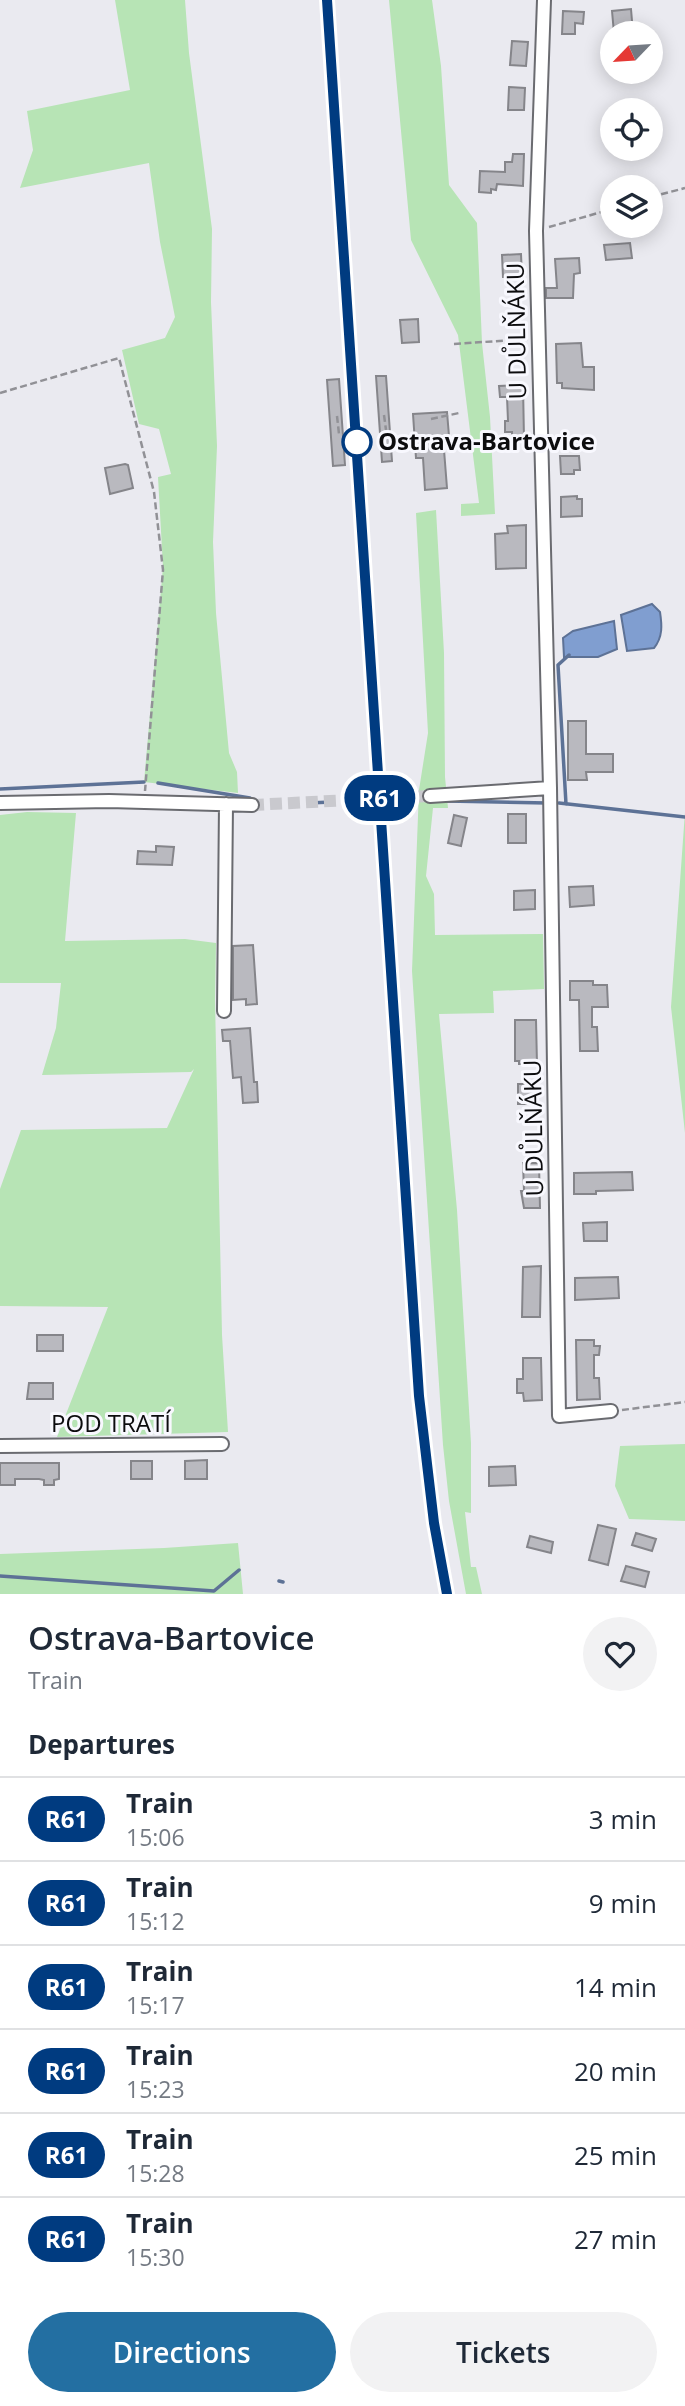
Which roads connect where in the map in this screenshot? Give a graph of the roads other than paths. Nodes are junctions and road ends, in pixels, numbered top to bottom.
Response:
1 (544, 0) edge
2 (550, 788) junction
3 (430, 796) tunnel mouth
4 (0, 803) edge
5 (226, 804) junction
6 (252, 805) tunnel mouth
7 (224, 1012) dead end
8 (611, 1411) road end
9 (222, 1444) dead end
10 (0, 1446) edge

1 - 2 street, U DŮLŇÁKU
2 - 3 street
2 - 8 street, U DŮLŇÁKU
4 - 5 street
5 - 6 street
5 - 7 street
9 - 10 street, POD TRATÍ

